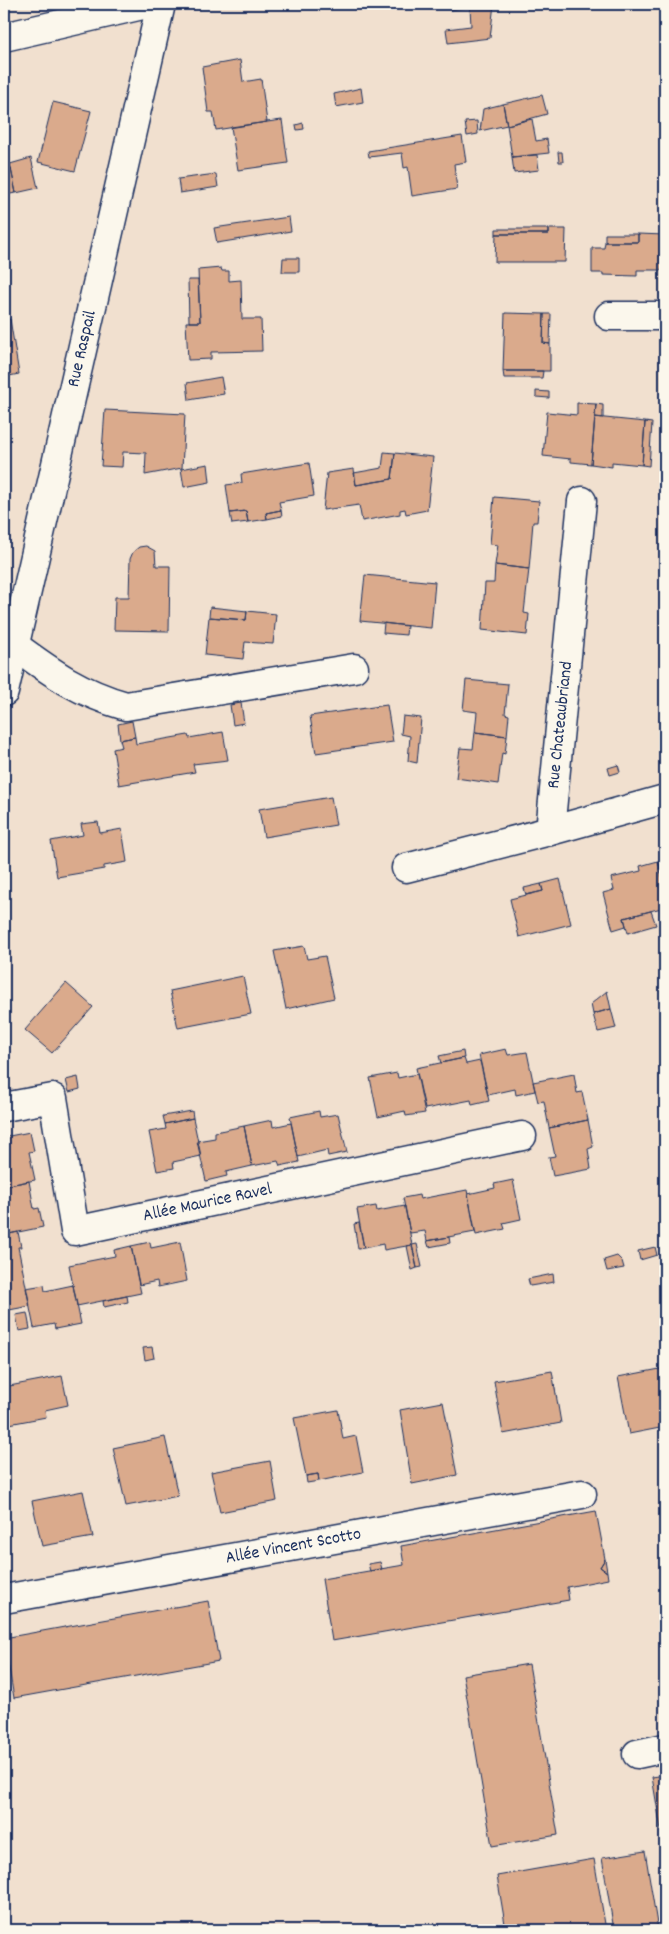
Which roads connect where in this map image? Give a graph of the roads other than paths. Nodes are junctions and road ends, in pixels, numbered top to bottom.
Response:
1 (147, 4) edge
2 (161, 4) edge
3 (4, 37) edge
4 (609, 316) dead end
5 (665, 316) edge
6 (582, 500) dead end
7 (14, 645) junction
8 (354, 668) dead end
9 (4, 692) edge
10 (665, 799) edge
11 (550, 832) junction
12 (406, 868) dead end
13 (4, 1107) edge
14 (522, 1136) dead end
15 (582, 1494) dead end
16 (4, 1599) edge
17 (665, 1748) edge
18 (637, 1754) dead end

1 - 3 street
2 - 7 street, Rue Raspail
4 - 5 street
6 - 11 street, Rue Chateaubriand
7 - 8 street
7 - 9 street, Rue Raspail
10 - 11 street
11 - 12 street
13 - 14 street, Allée Maurice Ravel
15 - 16 street, Allée Vincent Scotto
17 - 18 street

